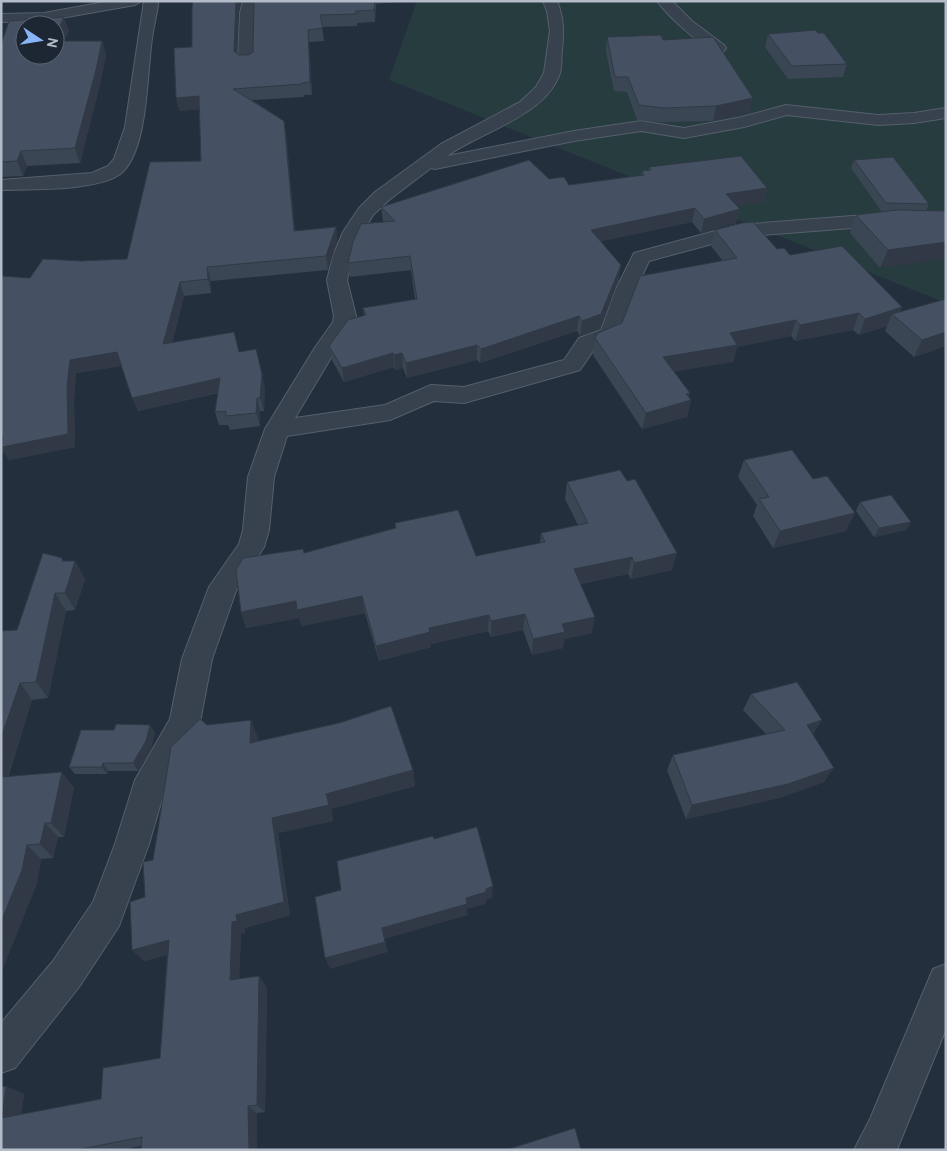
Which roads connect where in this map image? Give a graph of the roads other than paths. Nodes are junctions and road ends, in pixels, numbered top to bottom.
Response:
1 (135, 1) edge
2 (151, 1) edge
3 (250, 1) edge
4 (550, 1) edge
5 (664, 1) edge
6 (1, 18) edge
7 (719, 48) edge
8 (246, 63) edge
9 (893, 104) dead end
10 (946, 113) edge
11 (840, 115) junction
12 (766, 122) dead end
13 (422, 167) junction
14 (1, 185) edge
15 (946, 221) edge
16 (277, 429) junction
17 (946, 982) edge
18 (1, 1054) edge
19 (874, 1150) edge

1 - 6 street
2 - 14 street
3 - 8 street
4 - 13 street
5 - 7 street
9 - 11 street
10 - 11 street
11 - 12 street
11 - 13 street
13 - 16 street
15 - 16 street
16 - 18 street
17 - 19 street

